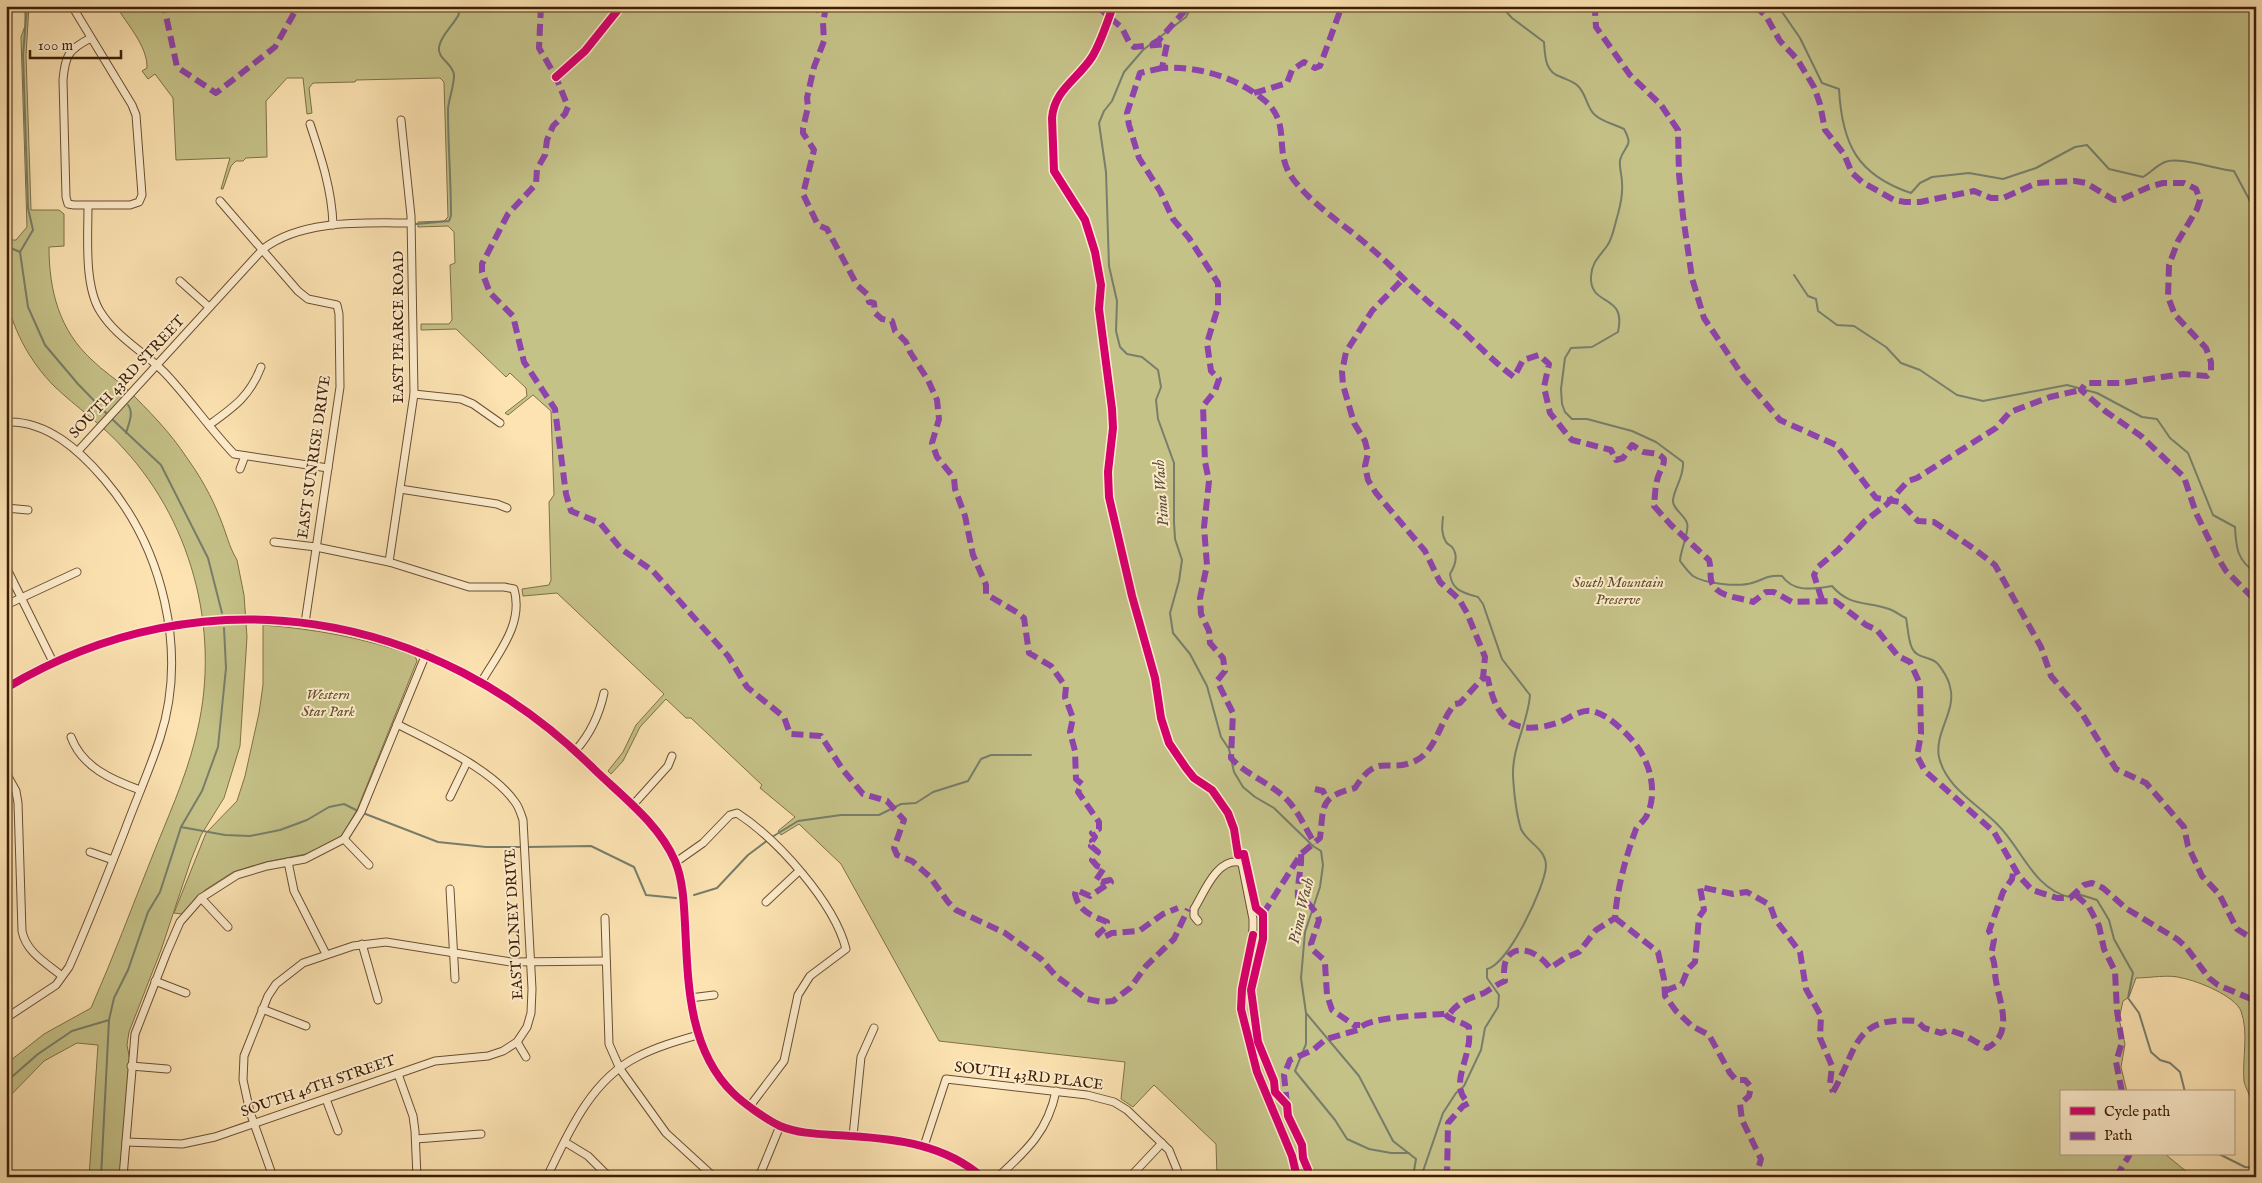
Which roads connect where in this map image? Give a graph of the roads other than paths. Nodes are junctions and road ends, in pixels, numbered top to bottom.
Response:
1 (72, 6) edge
2 (91, 38) junction
3 (401, 120) dead end
4 (310, 124) dead end
5 (220, 201) dead end
6 (88, 206) junction
7 (411, 223) junction
8 (334, 226) junction
9 (263, 249) junction
10 (180, 281) dead end
11 (209, 307) junction
12 (157, 366) junction
13 (261, 366) dead end
14 (414, 394) junction
15 (6, 422) edge
16 (500, 423) dead end
17 (209, 425) junction
18 (78, 451) junction
19 (245, 456) junction
20 (328, 468) junction
21 (240, 469) dead end
22 (400, 489) junction
23 (6, 508) edge
24 (507, 508) dead end
25 (28, 510) dead end
26 (274, 542) dead end
27 (316, 547) junction
28 (389, 562) junction
29 (6, 567) edge
30 (77, 572) dead end
31 (21, 597) junction
32 (6, 605) edge
33 (305, 623) junction
34 (168, 626) junction
35 (426, 654) junction
36 (53, 662) junction
37 (482, 682) junction
38 (6, 688) edge
39 (604, 693) dead end
40 (397, 724) junction
41 (71, 737) dead end
42 (576, 750) junction
43 (672, 756) dead end
44 (467, 762) junction
45 (6, 773) edge
46 (140, 790) junction
47 (450, 797) dead end
48 (632, 806) junction
49 (344, 839) junction
50 (90, 852) dead end
51 (113, 860) junction
52 (288, 862) junction
53 (676, 862) junction
54 (369, 865) dead end
55 (799, 871) junction
56 (450, 889) dead end
57 (201, 898) junction
58 (766, 902) dead end
59 (605, 918) dead end
60 (1198, 921) dead end
61 (228, 927) dead end
62 (362, 944) junction
63 (326, 954) junction
64 (454, 954) junction
65 (606, 961) junction
66 (530, 962) junction
67 (62, 976) junction
68 (455, 979) dead end
69 (155, 981) junction
70 (186, 993) dead end
71 (714, 996) dead end
72 (690, 998) junction
73 (378, 1000) dead end
74 (262, 1009) junction
75 (6, 1018) edge
76 (306, 1026) dead end
77 (874, 1028) dead end
78 (698, 1035) junction
79 (517, 1042) junction
80 (526, 1057) dead end
81 (131, 1066) junction
82 (620, 1068) junction
83 (167, 1069) dead end
84 (398, 1074) junction
85 (1056, 1091) junction
86 (326, 1099) junction
87 (750, 1106) junction
88 (254, 1123) junction
89 (780, 1126) junction
90 (338, 1131) dead end
91 (481, 1134) dead end
92 (853, 1136) junction
93 (416, 1139) junction
94 (126, 1142) junction
95 (565, 1142) junction
96 (1162, 1143) junction
97 (924, 1146) junction
98 (123, 1177) edge
99 (273, 1177) edge
100 (416, 1177) edge
101 (547, 1177) edge
102 (609, 1177) edge
103 (714, 1177) edge
104 (759, 1177) edge
105 (982, 1177) edge
106 (998, 1177) edge
107 (1130, 1177) edge
108 (1180, 1177) edge
109 (1298, 1177) edge

1 - 2 street
2 - 6 street
2 - 6 street
3 - 7 street, EAST PEARCE ROAD
4 - 8 street
5 - 9 street, EAST SUNRISE DRIVE
6 - 12 street
7 - 8 street, SOUTH 43RD STREET
7 - 14 street, EAST PEARCE ROAD
8 - 9 street, SOUTH 43RD STREET
9 - 11 street, SOUTH 43RD STREET
9 - 20 street, EAST SUNRISE DRIVE
10 - 11 street
11 - 12 street, SOUTH 43RD STREET
12 - 17 street
12 - 18 street, SOUTH 43RD STREET
13 - 17 street
14 - 16 street
14 - 22 street, EAST PEARCE ROAD
15 - 18 street, SOUTH 43RD STREET
17 - 19 street
18 - 34 street
19 - 20 street
19 - 21 street
20 - 27 street, EAST SUNRISE DRIVE
22 - 24 street
22 - 28 street, EAST PEARCE ROAD
23 - 25 street
26 - 27 street
27 - 28 street
27 - 33 street, EAST SUNRISE DRIVE
28 - 37 street
29 - 31 street
30 - 31 street
31 - 32 street
31 - 36 street
33 - 34 street
33 - 35 street
34 - 36 street
34 - 46 street
35 - 37 street
35 - 40 street
36 - 38 street
37 - 42 street
39 - 42 street
40 - 44 street
40 - 49 street
41 - 46 street
42 - 48 street
43 - 48 street
44 - 47 street
44 - 66 street, EAST OLNEY DRIVE
45 - 67 street
46 - 51 street
48 - 53 street
49 - 52 street
49 - 54 street
50 - 51 street
51 - 67 street
52 - 57 street
52 - 63 street
53 - 55 street
53 - 72 street
55 - 58 street
55 - 87 street
56 - 64 street
57 - 61 street
57 - 69 street
59 - 65 street
60 - 109 street
62 - 63 street
62 - 64 street
62 - 73 street
63 - 74 street
64 - 66 street
64 - 68 street
65 - 66 street
65 - 82 street
66 - 79 street, EAST OLNEY DRIVE
67 - 75 street
69 - 70 street
69 - 81 street
71 - 72 street
72 - 78 street
74 - 76 street
74 - 88 street
77 - 92 street
78 - 82 street
78 - 87 street
79 - 80 street
79 - 84 street, SOUTH 46TH STREET
81 - 83 street
81 - 94 street
82 - 95 street
82 - 103 street
84 - 86 street, SOUTH 46TH STREET
84 - 93 street
85 - 96 street, SOUTH 43RD PLACE
85 - 97 street, SOUTH 43RD PLACE
85 - 106 street
86 - 88 street, SOUTH 46TH STREET
86 - 90 street
87 - 89 street
88 - 94 street, SOUTH 46TH STREET
88 - 99 street
89 - 92 street
89 - 104 street
91 - 93 street
92 - 97 street
93 - 100 street
94 - 98 street
95 - 101 street
95 - 102 street
96 - 107 street
96 - 108 street, SOUTH 43RD PLACE
97 - 105 street

